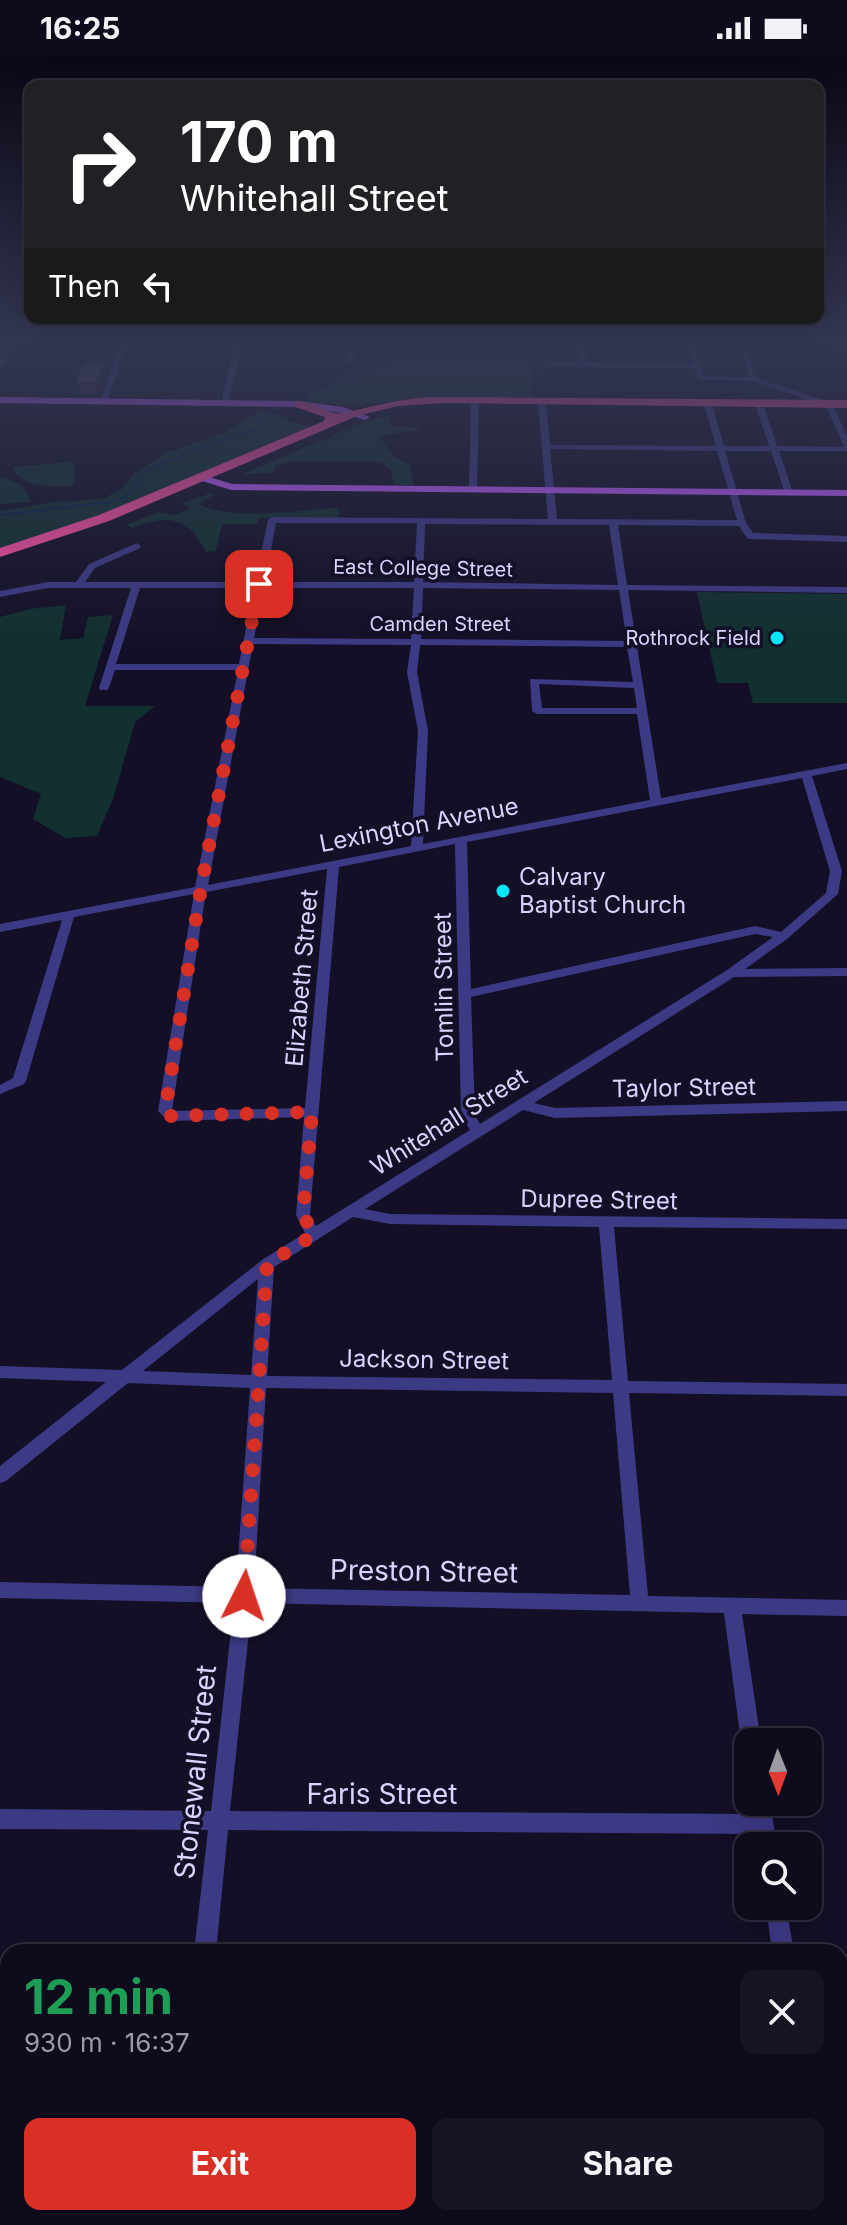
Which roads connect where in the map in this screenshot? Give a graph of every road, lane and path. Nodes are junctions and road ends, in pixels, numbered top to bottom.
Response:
1 (281, 443) edge
2 (298, 443) edge
3 (474, 443) edge
4 (546, 443) edge
5 (719, 443) edge
6 (772, 443) edge
7 (546, 447) junction
8 (847, 447) edge
9 (720, 448) junction
10 (774, 448) junction
11 (200, 477) junction
12 (214, 482) junction
13 (473, 488) junction
14 (550, 490) junction
15 (733, 491) junction
16 (789, 493) junction
17 (847, 493) edge
18 (421, 521) junction
19 (553, 522) junction
20 (613, 522) junction
21 (742, 523) junction
22 (847, 539) edge
23 (137, 546) dead end
24 (0, 553) edge
25 (0, 565) edge
26 (259, 584) junction
27 (79, 585) junction
28 (418, 585) junction
29 (136, 586) junction
30 (623, 589) junction
31 (847, 590) edge
32 (0, 594) edge
33 (248, 641) junction
34 (416, 642) junction
35 (632, 644) junction
36 (112, 667) junction
37 (243, 667) junction
38 (638, 685) junction
39 (104, 688) dead end
40 (642, 711) junction
41 (847, 766) edge
42 (806, 775) junction
43 (656, 801) junction
44 (461, 840) junction
45 (417, 847) junction
46 (333, 864) junction
47 (201, 888) junction
48 (832, 894) junction
49 (847, 894) edge
50 (69, 915) junction
51 (0, 928) edge
52 (783, 936) junction
53 (847, 972) edge
54 (731, 973) junction
55 (467, 994) junction
56 (0, 1090) edge
57 (523, 1105) junction
58 (847, 1106) edge
59 (312, 1112) junction
60 (477, 1131) junction
61 (352, 1212) junction
62 (606, 1223) junction
63 (847, 1224) edge
64 (314, 1235) junction
65 (267, 1264) junction
66 (0, 1372) edge
67 (124, 1374) junction
68 (258, 1382) junction
69 (620, 1387) junction
70 (847, 1390) edge
71 (0, 1476) edge
72 (0, 1590) edge
73 (244, 1596) junction
74 (640, 1604) junction
75 (732, 1606) junction
76 (847, 1608) edge
77 (749, 1728) edge
78 (762, 1816) edge
79 (0, 1819) edge
80 (220, 1821) junction
81 (763, 1824) junction
82 (764, 1832) edge
83 (778, 1920) edge
84 (206, 1944) edge
85 (782, 1944) edge

1 - 11 highway
2 - 12 highway
3 - 13 street
4 - 7 street
5 - 9 street
6 - 10 street
7 - 9 street
7 - 14 street
8 - 10 street
9 - 10 street
9 - 15 street
10 - 16 street
11 - 12 main road
11 - 24 highway
12 - 13 main road
12 - 25 highway
13 - 14 main road
14 - 15 main road
14 - 19 street
15 - 16 main road
15 - 21 street
16 - 17 main road
18 - 19 street
18 - 26 street
18 - 28 street
19 - 20 street
20 - 21 street
20 - 30 street
21 - 22 street
23 - 27 street
26 - 28 street, East College Street
26 - 29 street, East College Street
26 - 33 street
27 - 29 street, East College Street
27 - 32 street, East College Street
28 - 30 street, East College Street
28 - 34 street
29 - 36 street
30 - 31 street, East College Street
30 - 35 street
33 - 34 street, Camden Street
33 - 37 street
34 - 35 street, Camden Street
34 - 45 street
35 - 38 street
36 - 37 street
36 - 39 street
37 - 47 street
38 - 40 street
38 - 40 street
40 - 43 street
41 - 42 street, Lexington Avenue
42 - 43 street, Lexington Avenue
42 - 48 street
43 - 44 street, Lexington Avenue
44 - 45 street, Lexington Avenue
44 - 55 street, Tomlin Street
45 - 46 street, Lexington Avenue
46 - 47 street, Lexington Avenue
46 - 59 street, Elizabeth Street
47 - 50 street, Lexington Avenue
47 - 59 street
48 - 49 street
48 - 52 street, Whitehall Street
50 - 51 street, Lexington Avenue
50 - 56 street
52 - 54 street, Whitehall Street
52 - 55 street
53 - 54 street
54 - 57 street, Whitehall Street
55 - 60 street, Tomlin Street
57 - 58 street, Taylor Street
57 - 60 street, Whitehall Street
59 - 64 street, Elizabeth Street
60 - 61 street, Whitehall Street
61 - 62 street, Dupree Street
61 - 64 street, Whitehall Street
62 - 63 street, Dupree Street
62 - 69 street
64 - 65 street, Whitehall Street
65 - 67 street, Whitehall Street
65 - 68 street, Stonewall Street
66 - 67 street, Jackson Street
67 - 68 street, Jackson Street
67 - 71 street, Whitehall Street
68 - 69 street, Jackson Street
68 - 73 street, Stonewall Street
69 - 70 street, Jackson Street
69 - 74 street
72 - 73 street, Preston Street
73 - 74 street, Preston Street
73 - 80 street, Stonewall Street
74 - 75 street, Preston Street
75 - 76 street, Preston Street
75 - 77 street
78 - 81 street
79 - 80 street, Faris Street
80 - 81 street, Faris Street
80 - 84 street, Stonewall Street
81 - 82 street
83 - 85 street

